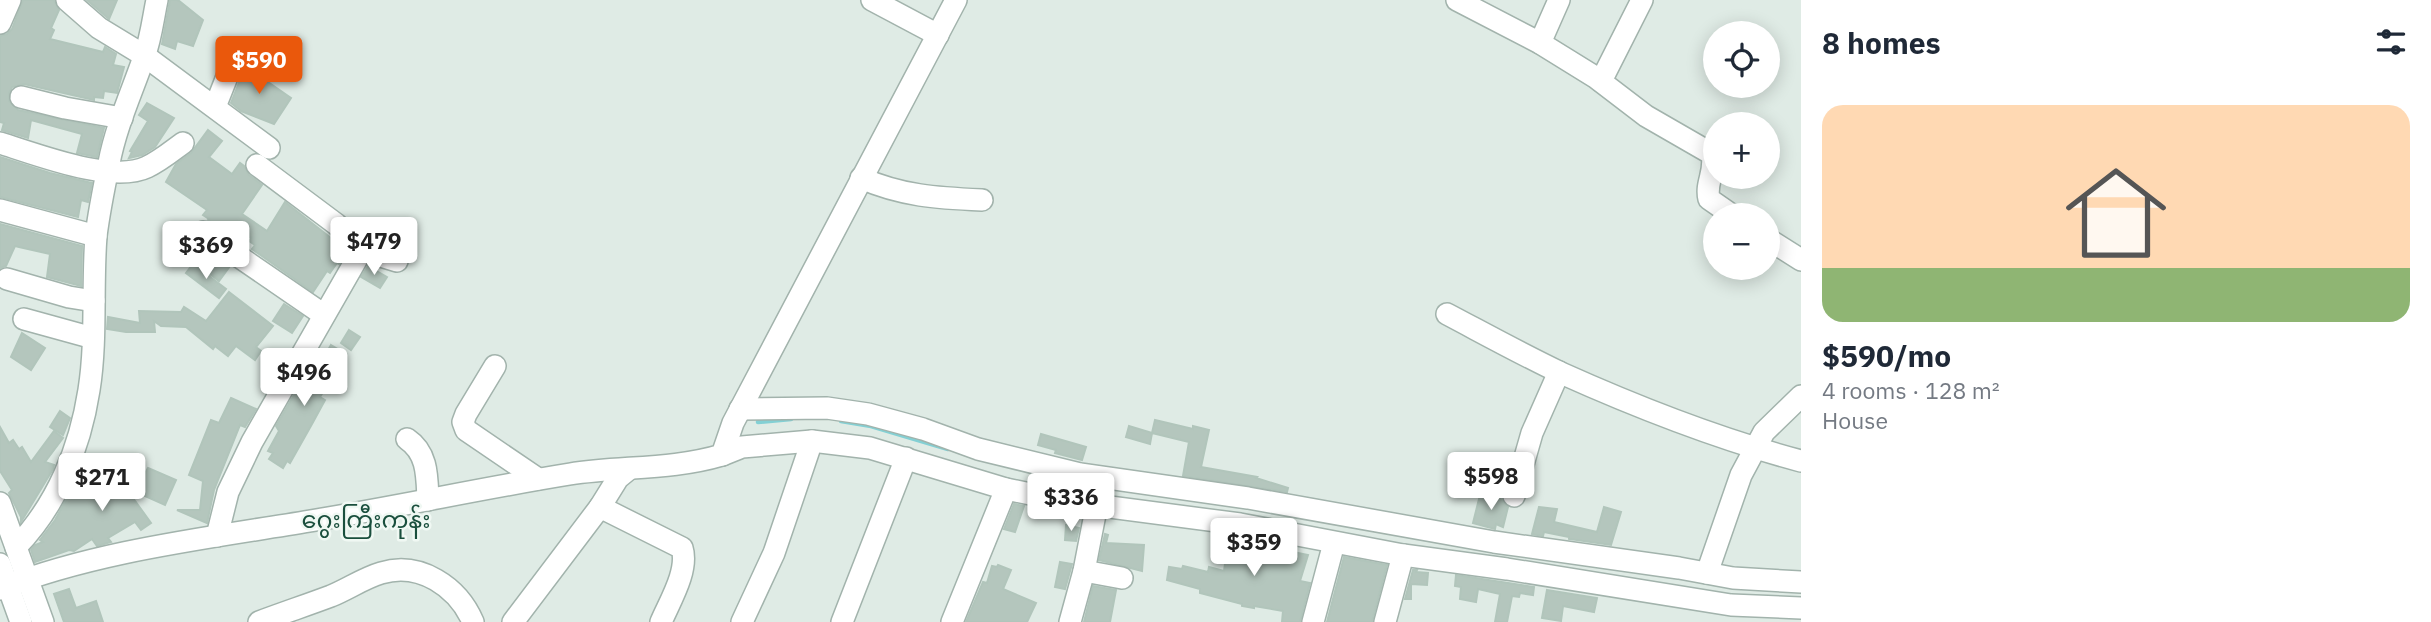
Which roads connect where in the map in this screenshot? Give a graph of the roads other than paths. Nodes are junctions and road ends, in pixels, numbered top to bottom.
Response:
1 (9, 0) edge
2 (67, 0) edge
3 (157, 0) edge
4 (872, 0) edge
5 (956, 0) edge
6 (1457, 0) edge
7 (1559, 0) edge
8 (1642, 0) edge
9 (0, 23) edge
10 (938, 35) junction
11 (1540, 43) junction
12 (145, 56) junction
13 (234, 59) dead end
14 (1601, 81) junction
15 (21, 97) dead end
16 (215, 107) junction
17 (122, 118) junction
18 (0, 143) edge
19 (183, 143) dead end
20 (107, 172) junction
21 (860, 178) junction
22 (982, 200) dead end
23 (1715, 203) edge
24 (0, 210) edge
25 (203, 232) dead end
26 (96, 236) junction
27 (1780, 247) edge
28 (363, 248) junction
29 (1801, 260) edge
30 (397, 261) dead end
31 (7, 279) dead end
32 (94, 301) junction
33 (1447, 314) dead end
34 (324, 315) junction
35 (24, 319) dead end
36 (93, 338) junction
37 (495, 366) dead end
38 (1559, 372) junction
39 (1801, 396) edge
40 (740, 409) junction
41 (407, 439) dead end
42 (812, 441) junction
43 (1755, 449) junction
44 (722, 455) junction
45 (906, 458) junction
46 (1801, 461) edge
47 (629, 469) junction
48 (538, 479) junction
49 (1006, 489) junction
50 (1514, 496) dead end
51 (428, 500) junction
52 (0, 503) edge
53 (1097, 504) junction
54 (600, 507) junction
55 (217, 537) junction
56 (1334, 543) junction
57 (16, 547) junction
58 (1403, 555) junction
59 (0, 564) edge
60 (1084, 571) junction
61 (1707, 573) junction
62 (1122, 578) dead end
63 (1801, 582) edge
64 (14, 584) edge
65 (1801, 608) edge
66 (21, 622) edge
67 (43, 622) edge
68 (259, 622) edge
69 (473, 622) edge
70 (513, 622) edge
71 (661, 622) edge
72 (742, 622) edge
73 (842, 622) edge
74 (952, 622) edge
75 (1070, 622) edge
76 (1313, 622) edge
77 (1385, 622) edge

1 - 9 street
2 - 12 street
3 - 12 street
4 - 10 street
5 - 10 street
6 - 11 street
7 - 11 street
8 - 14 street
10 - 21 street
11 - 14 street
12 - 16 street
12 - 17 street
13 - 16 street
14 - 23 street
15 - 17 street
16 - 28 street
17 - 20 street
18 - 20 street
19 - 20 street
20 - 26 street
21 - 22 street
21 - 40 street
24 - 26 street
25 - 34 street
26 - 32 street
27 - 29 street
28 - 30 street
28 - 34 street
31 - 32 street
32 - 36 street
33 - 38 street
34 - 55 street
35 - 36 street
36 - 57 street
37 - 48 street
38 - 43 street
38 - 50 street
39 - 43 street
40 - 44 street
40 - 61 street
41 - 51 street
42 - 44 street
42 - 45 street
42 - 72 street
43 - 46 street
43 - 61 street
44 - 47 street
45 - 49 street
45 - 73 street
47 - 48 street
47 - 54 street
48 - 51 street
49 - 53 street
49 - 74 street
51 - 55 street
52 - 57 street
53 - 56 street
53 - 60 street
54 - 70 street
54 - 71 street
55 - 64 street
56 - 58 street
56 - 76 street
57 - 64 street
58 - 65 street
58 - 77 street
59 - 64 street
60 - 62 street
60 - 75 street
61 - 63 street
64 - 66 street
64 - 67 street
68 - 69 street

